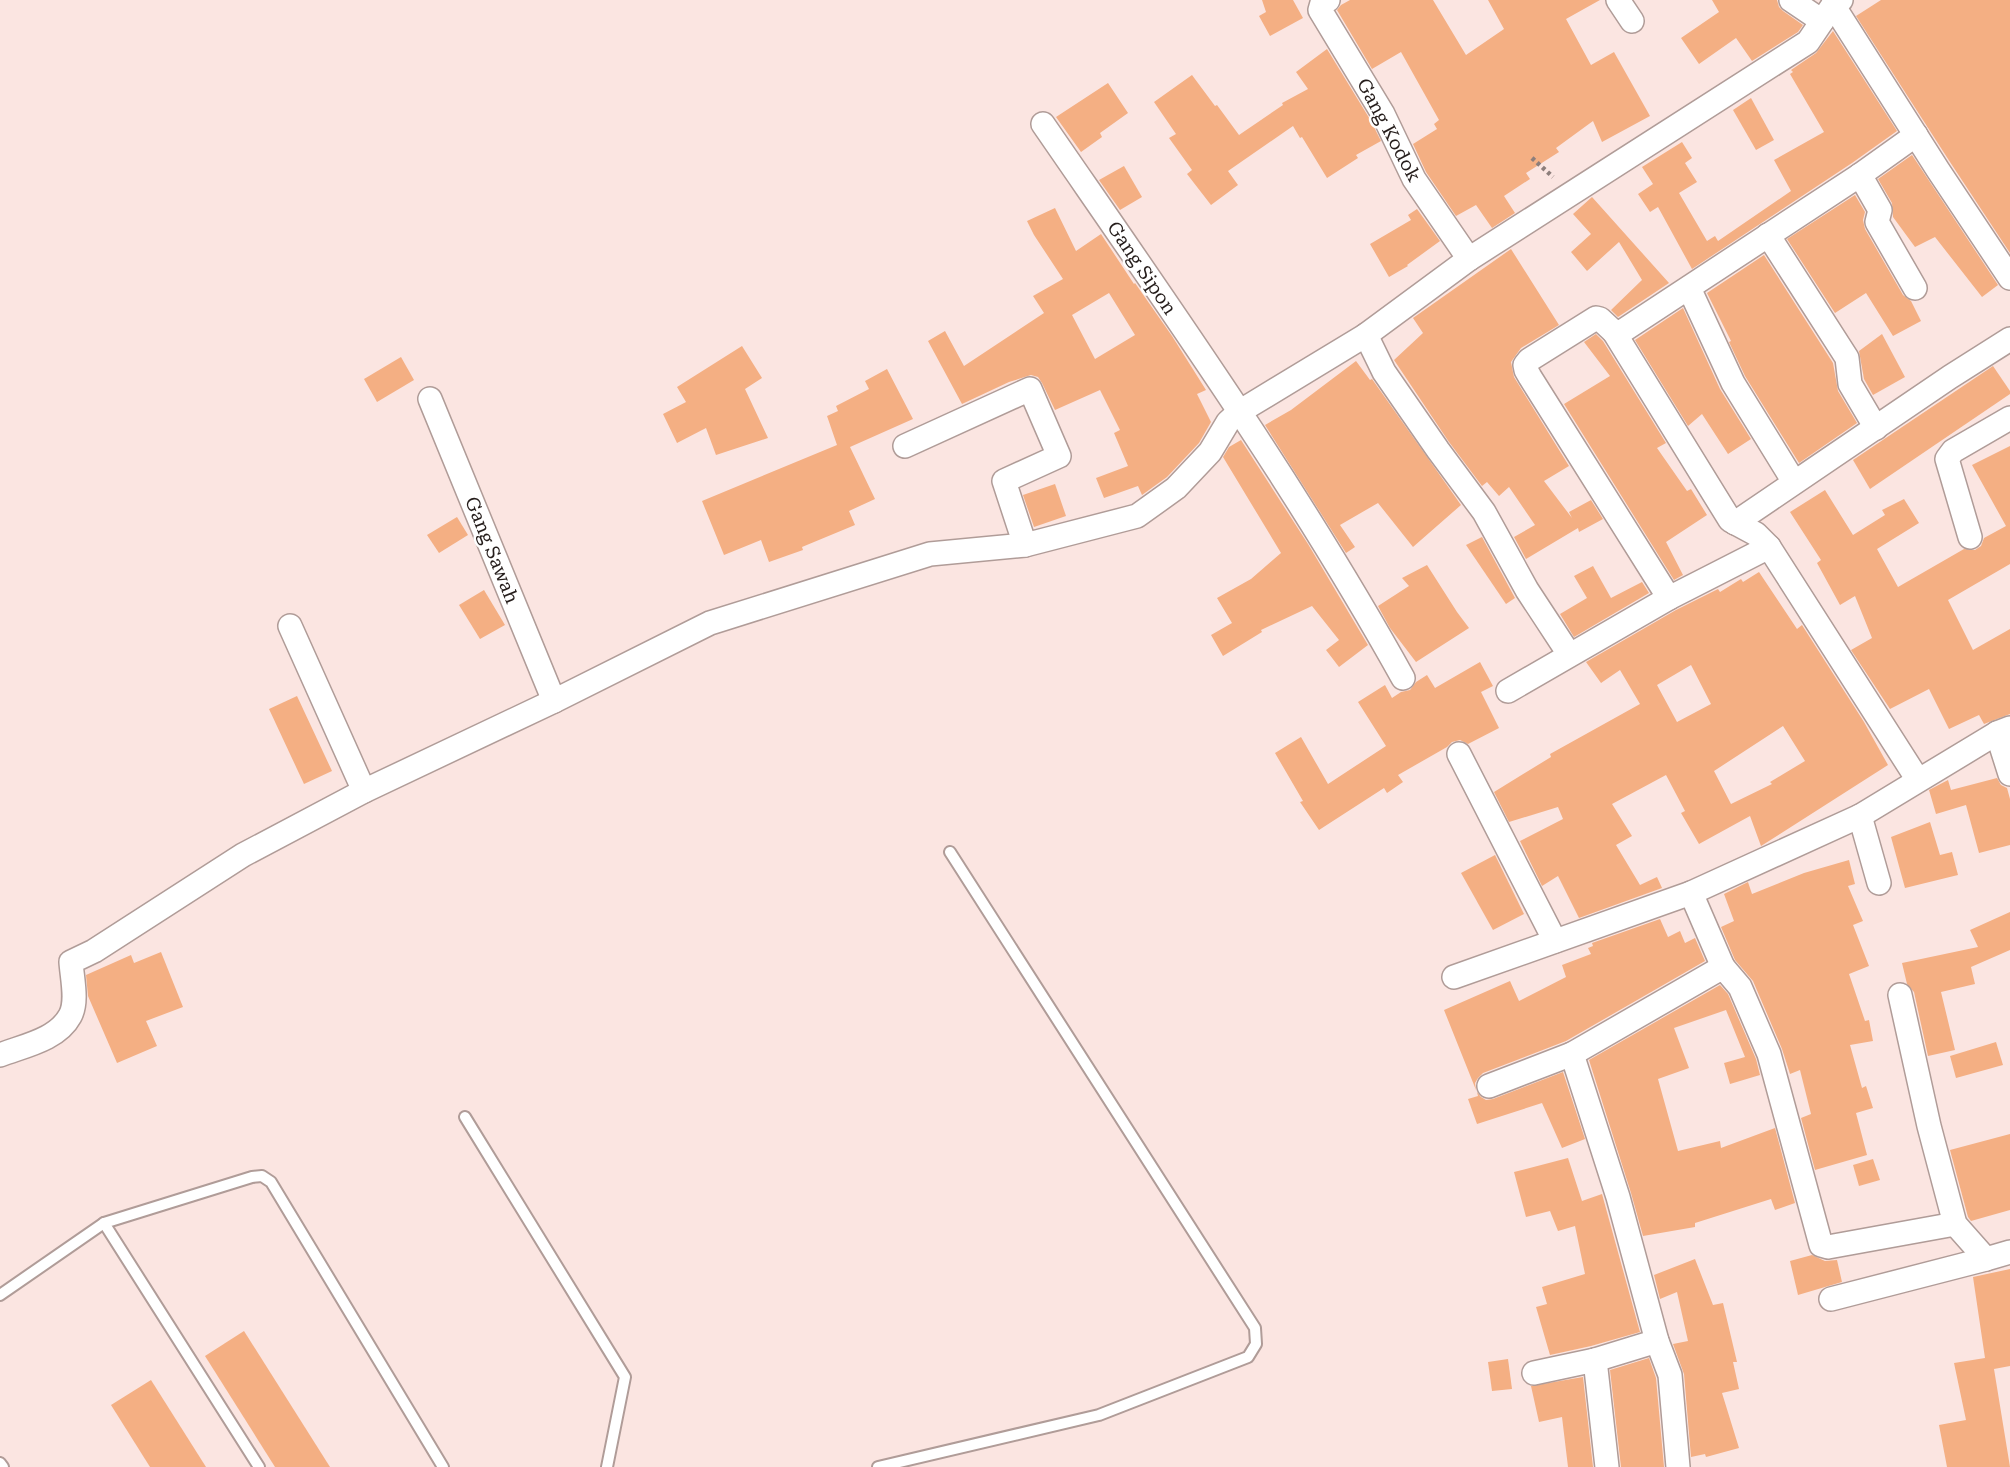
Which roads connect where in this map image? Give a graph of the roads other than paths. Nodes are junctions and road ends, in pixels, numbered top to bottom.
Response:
1 (1328, 0) edge
2 (1618, 0) edge
3 (1791, 0) edge
4 (1832, 9) edge
5 (1632, 22) dead end
6 (1043, 124) dead end
7 (1916, 135) junction
8 (1860, 175) junction
9 (1768, 235) junction
10 (1469, 259) junction
11 (2010, 278) edge
12 (1689, 288) junction
13 (1915, 288) dead end
14 (1614, 332) junction
15 (1366, 335) junction
16 (2010, 340) edge
17 (430, 398) dead end
18 (1239, 412) junction
19 (2010, 418) edge
20 (1876, 428) junction
21 (905, 446) dead end
22 (1794, 482) junction
23 (1735, 523) junction
24 (1970, 537) dead end
25 (1025, 545) junction
26 (1769, 547) junction
27 (1669, 597) junction
28 (290, 626) dead end
29 (1569, 654) junction
30 (1403, 678) dead end
31 (1508, 691) dead end
32 (554, 701) junction
33 (2004, 731) edge
34 (1459, 754) dead end
35 (2010, 774) edge
36 (1918, 780) junction
37 (364, 791) junction
38 (1860, 816) junction
39 (950, 852) dead end
40 (1879, 883) dead end
41 (1691, 893) junction
42 (1555, 941) junction
43 (1723, 967) junction
44 (1454, 977) dead end
45 (1900, 995) dead end
46 (1572, 1054) junction
47 (0, 1055) edge
48 (1489, 1086) dead end
49 (465, 1116) dead end
50 (103, 1223) junction
51 (1955, 1224) junction
52 (2010, 1252) edge
53 (1986, 1259) junction
54 (0, 1295) edge
55 (1831, 1299) dead end
56 (1657, 1341) junction
57 (1595, 1360) junction
58 (1534, 1373) dead end
59 (259, 1467) edge
60 (443, 1467) edge
61 (607, 1467) edge
62 (878, 1467) edge
63 (1607, 1467) edge
64 (1678, 1467) edge

1 - 10 street, Gang Kodok
2 - 5 street
3 - 4 street
4 - 7 street
4 - 10 street
6 - 18 street, Gang Sipon
7 - 8 street
7 - 11 street
8 - 9 street
8 - 13 street
9 - 12 street
9 - 20 street
10 - 15 street
12 - 14 street
12 - 22 street
14 - 23 street
14 - 27 street
15 - 18 street
15 - 29 street
16 - 20 street
17 - 32 street, Gang Sawah
18 - 25 street
18 - 30 street, Gang Sipon
19 - 24 street
20 - 22 street
21 - 25 street
22 - 23 street
23 - 26 street
25 - 32 street
26 - 27 street
26 - 36 street
27 - 29 street
28 - 37 street
29 - 31 street
32 - 37 street
33 - 35 street
33 - 36 street
34 - 42 street
36 - 38 street
37 - 47 street
38 - 40 street
38 - 41 street
39 - 62 lane
41 - 42 street
41 - 43 street
42 - 44 street
43 - 46 street
43 - 51 street
45 - 51 street
46 - 48 street
46 - 56 street
49 - 61 lane
50 - 54 lane
50 - 59 lane
50 - 60 lane
51 - 53 street
52 - 53 street
53 - 55 street
56 - 57 street
56 - 64 street
57 - 58 street
57 - 63 street

